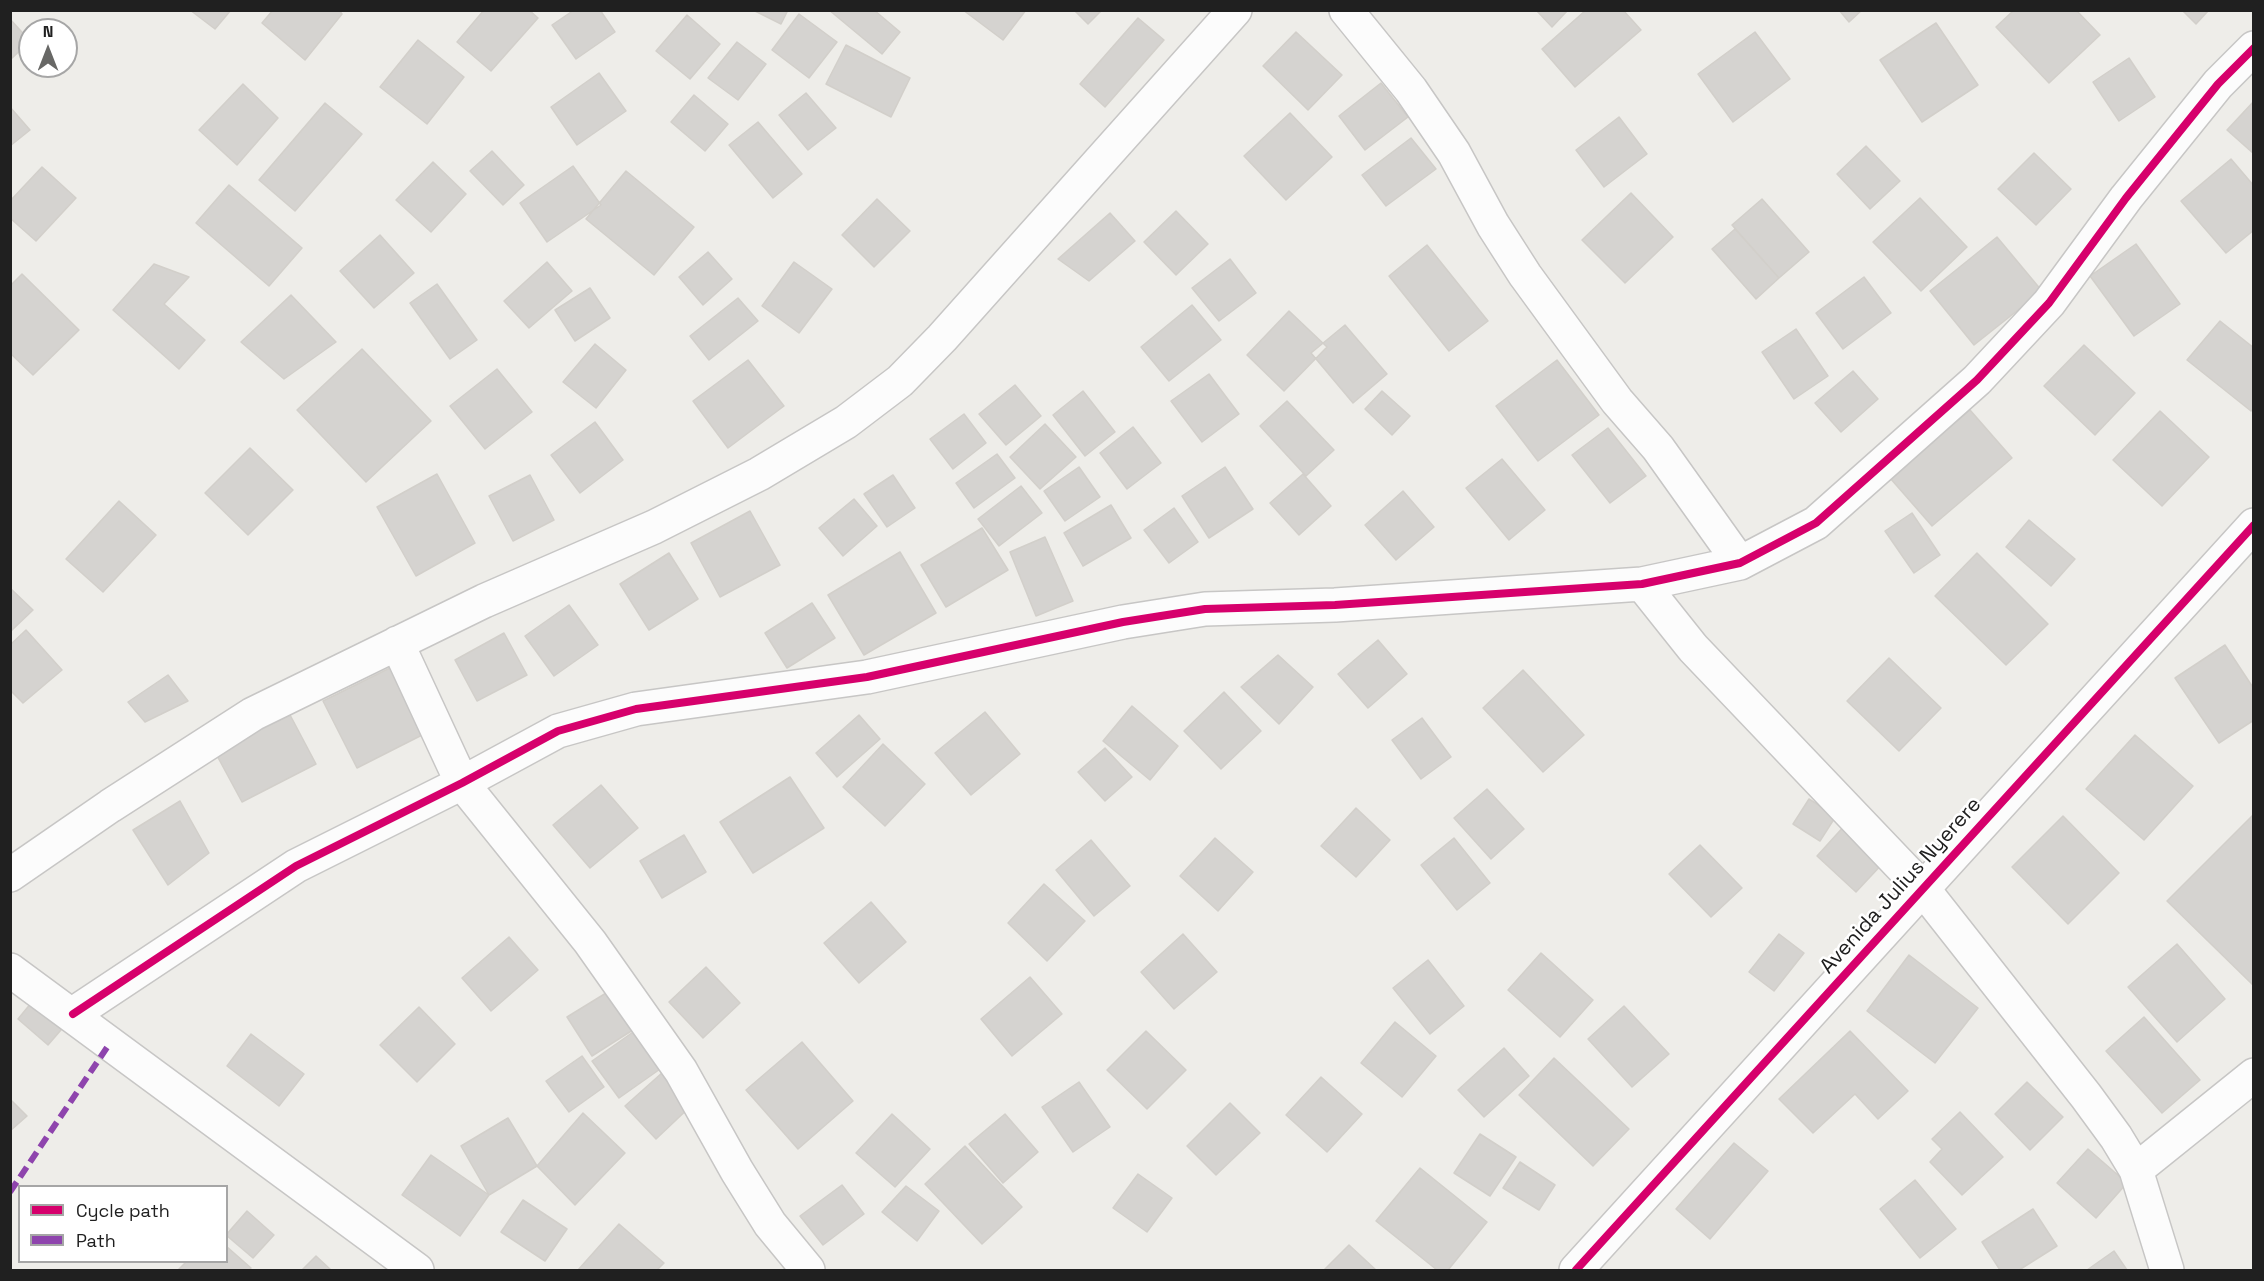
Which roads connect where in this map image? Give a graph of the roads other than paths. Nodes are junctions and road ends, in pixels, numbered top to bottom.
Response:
1 (1235, 10) edge
2 (1346, 10) edge
3 (2253, 48) edge
4 (2253, 525) edge
5 (1740, 563) junction
6 (1642, 584) junction
7 (397, 643) junction
8 (462, 783) junction
9 (10, 875) edge
10 (1923, 889) junction
11 (10, 970) edge
12 (73, 1014) junction
13 (2253, 1076) edge
14 (2136, 1170) junction
15 (403, 1267) edge
16 (808, 1270) edge
17 (1576, 1270) edge
18 (2167, 1270) edge

1 - 7 street
2 - 5 street
3 - 5 street
4 - 10 street, Avenida Julius Nyerere
5 - 6 street
6 - 8 street
6 - 10 street
7 - 8 street
7 - 9 street
8 - 12 street
8 - 16 street
10 - 14 street
10 - 17 street, Avenida Julius Nyerere
11 - 12 street
12 - 15 street
13 - 14 street
14 - 18 street

